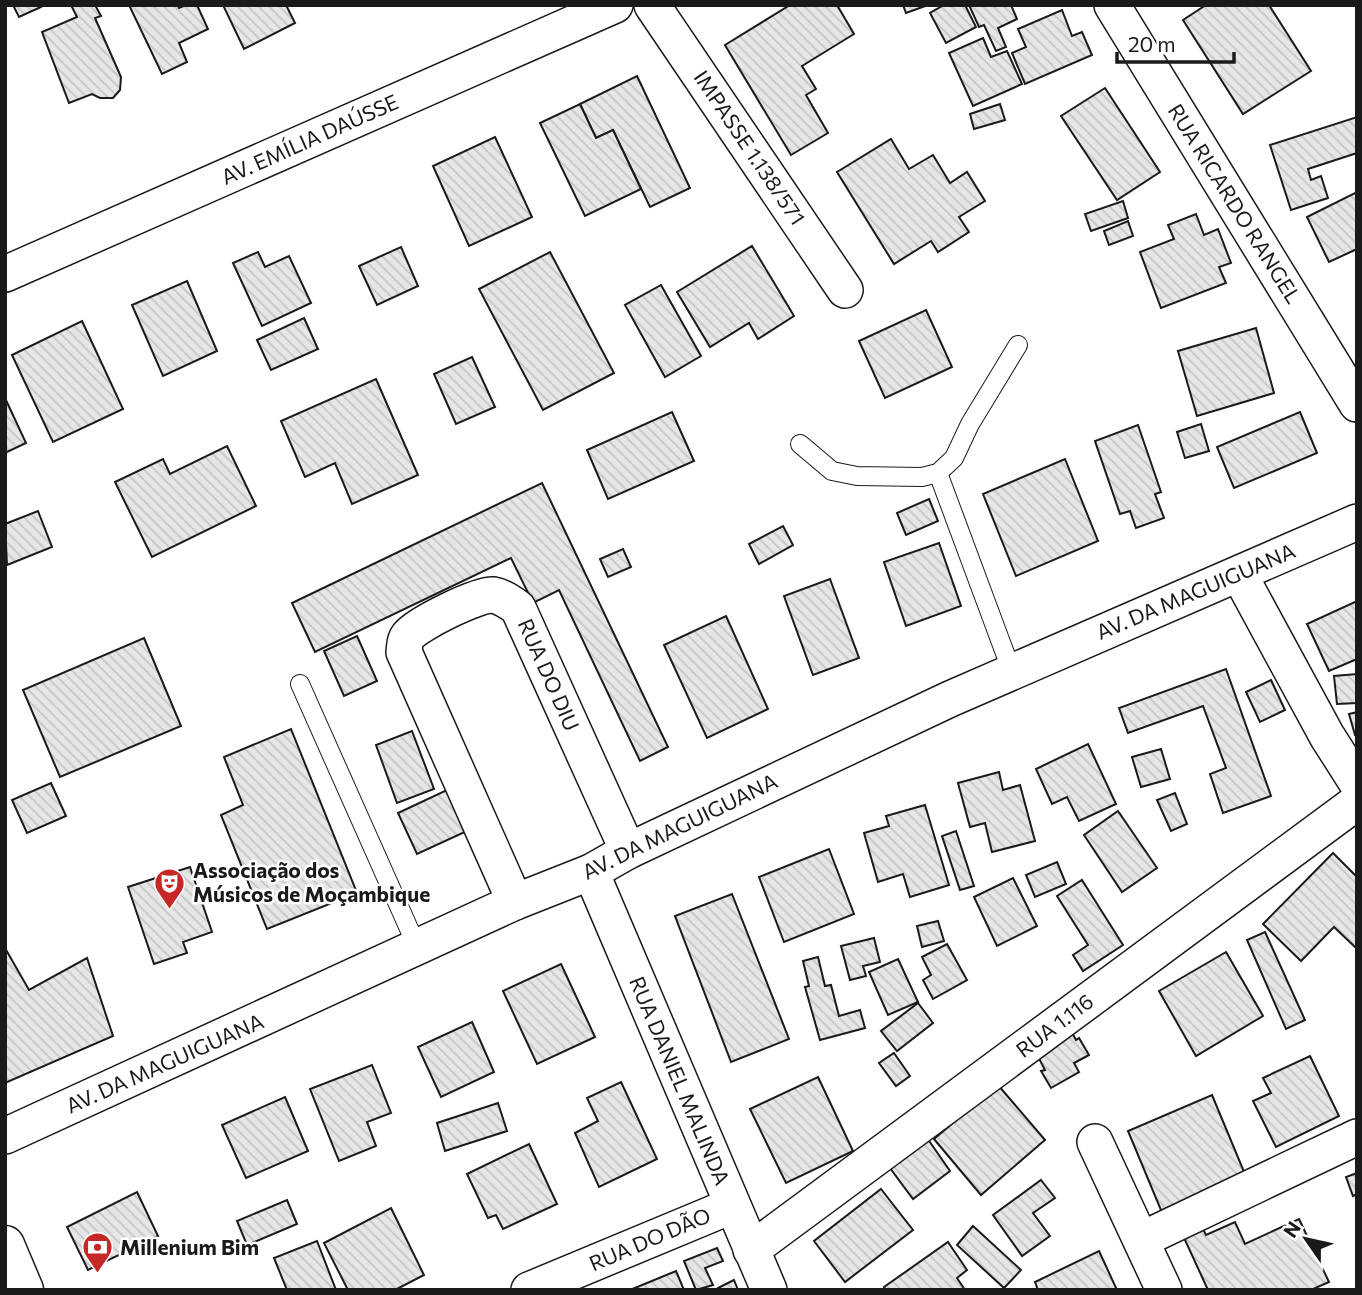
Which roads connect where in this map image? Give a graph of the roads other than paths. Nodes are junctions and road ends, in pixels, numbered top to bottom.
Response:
1 (615, 5) edge
2 (652, 5) edge
3 (1112, 5) edge
4 (5, 274) edge
5 (845, 290) dead end
6 (1018, 345) dead end
7 (1357, 404) edge
8 (800, 444) dead end
9 (938, 473) junction
10 (1357, 522) edge
11 (1239, 574) junction
12 (1012, 671) junction
13 (300, 684) dead end
14 (1357, 783) edge
15 (1357, 802) edge
16 (628, 851) junction
17 (591, 872) junction
18 (515, 902) junction
19 (418, 949) junction
20 (5, 1136) edge
21 (1357, 1137) edge
22 (1095, 1142) dead end
23 (731, 1206) junction
24 (1141, 1240) junction
25 (5, 1245) edge
26 (751, 1250) junction
27 (24, 1290) edge
28 (529, 1290) edge
29 (769, 1290) edge
30 (1164, 1290) edge

1 - 4 street, AV. EMÍLIA DAÚSSE
2 - 5 street, IMPASSE 1.138/571
3 - 7 street, RUA RICARDO RANGEL
6 - 9 lane
8 - 9 lane
9 - 12 lane
10 - 11 street, AV. DA MAGUIGUANA
11 - 12 street, AV. DA MAGUIGUANA
11 - 14 street
12 - 16 street, AV. DA MAGUIGUANA
13 - 19 lane
15 - 26 street, RUA 1.116
16 - 17 street, AV. DA MAGUIGUANA
16 - 18 street, RUA DO DIU
17 - 18 street, AV. DA MAGUIGUANA
17 - 23 street, RUA DANIEL MALINDA
18 - 19 street, AV. DA MAGUIGUANA
19 - 20 street, AV. DA MAGUIGUANA
21 - 24 street
22 - 24 street
23 - 26 street, RUA DANIEL MALINDA
23 - 28 street, RUA DO DÃO
24 - 30 street
25 - 27 main road
26 - 29 street, RUA DANIEL MALINDA

